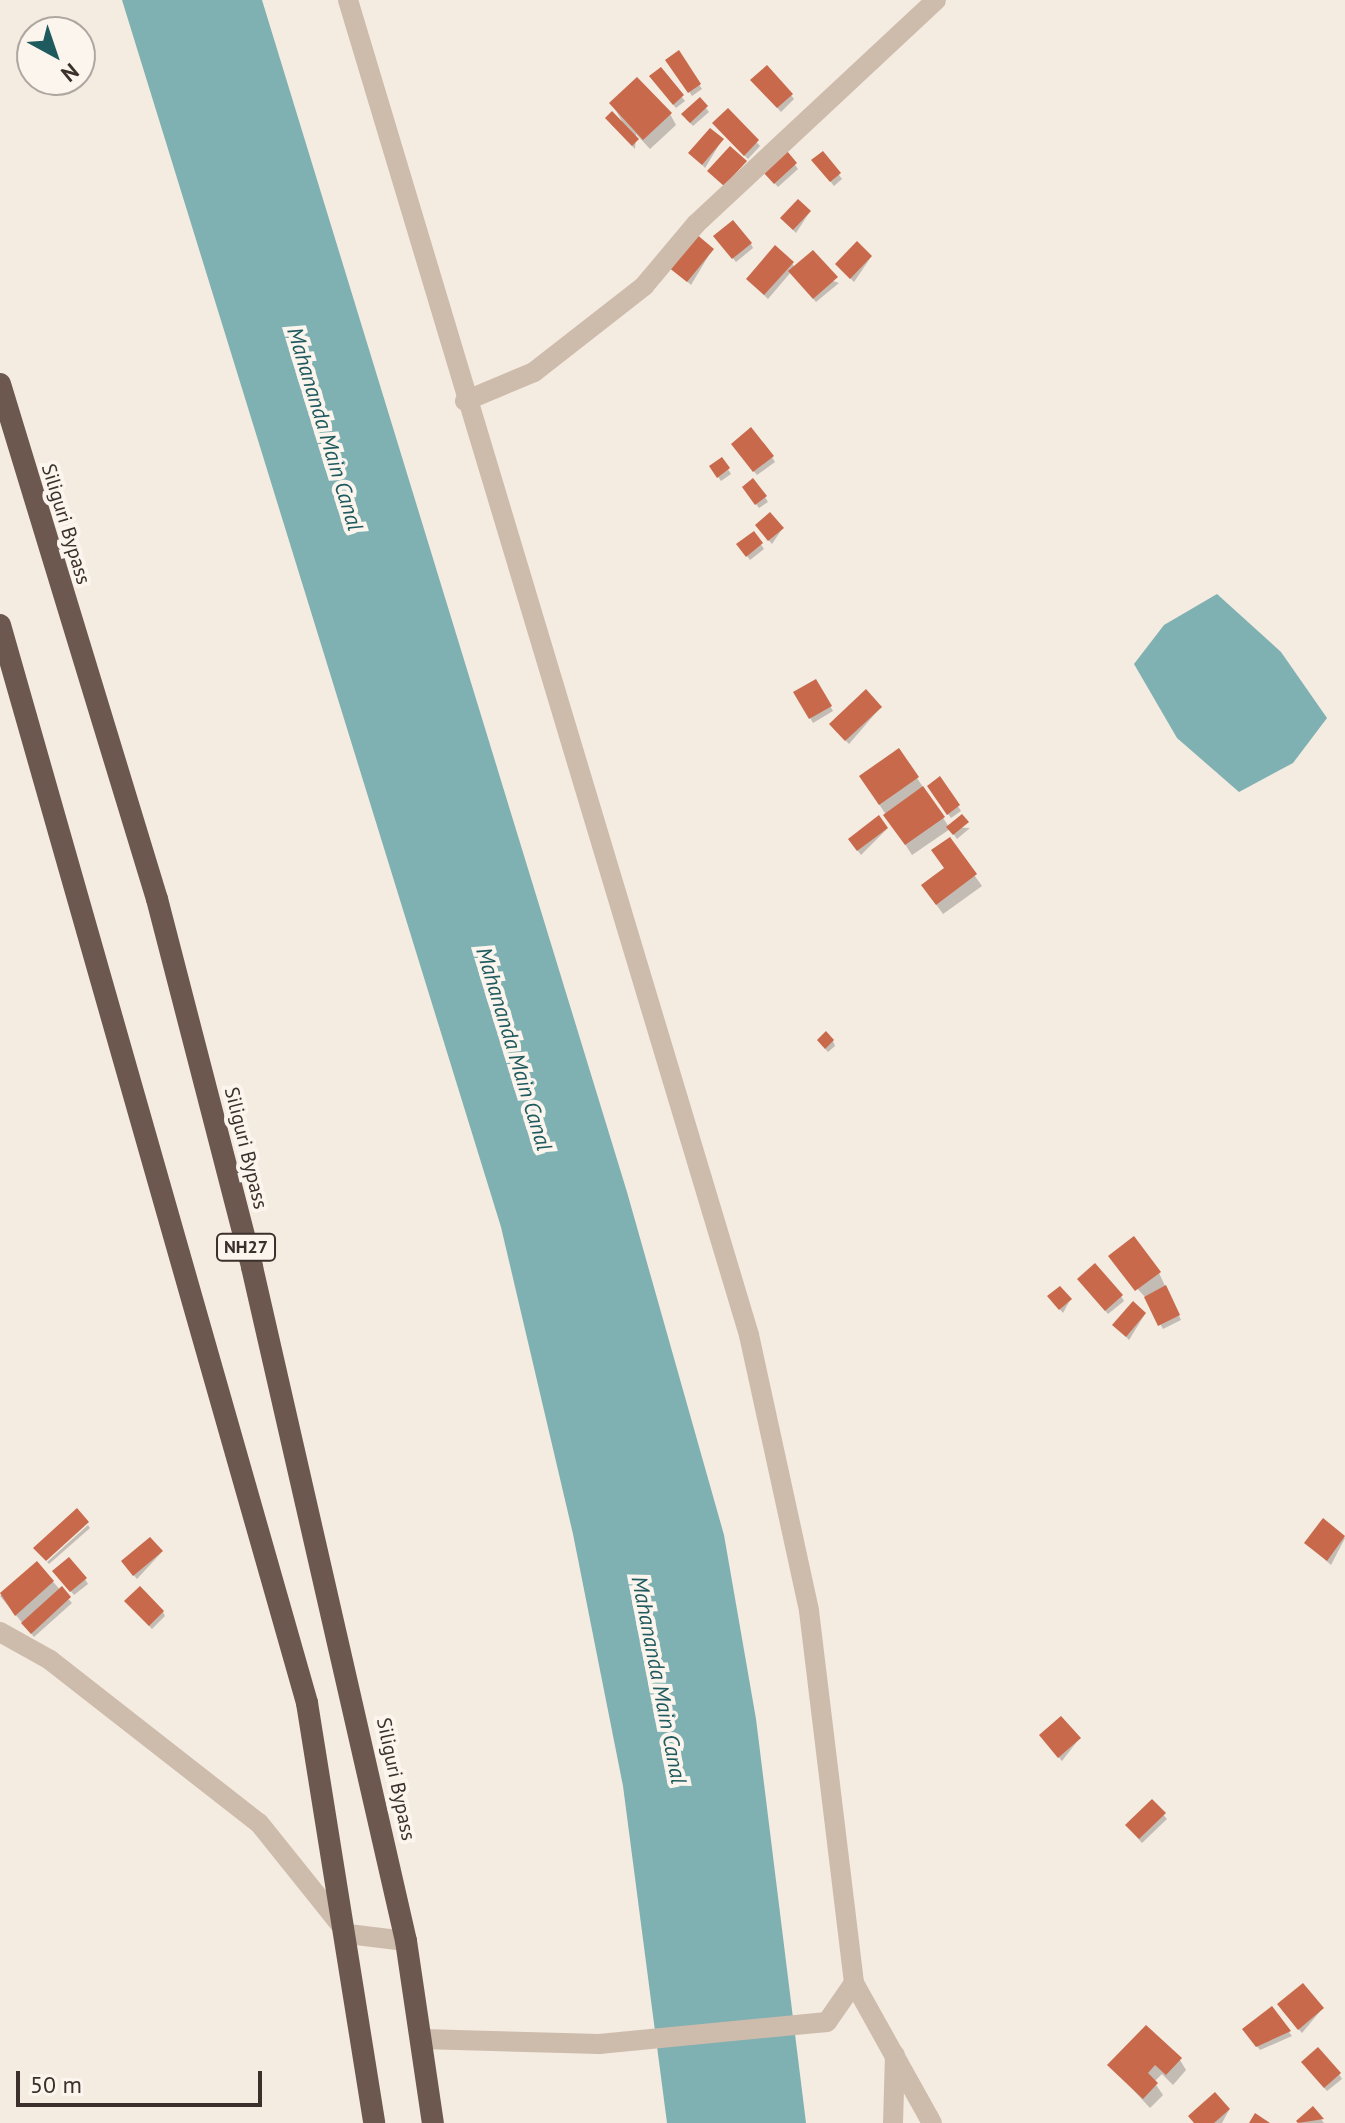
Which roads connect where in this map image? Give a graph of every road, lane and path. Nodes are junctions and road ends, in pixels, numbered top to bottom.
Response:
1 (348, 0) edge
2 (936, 0) edge
3 (0, 384) edge
4 (465, 401) junction
5 (0, 625) edge
6 (0, 1632) edge
7 (348, 1934) junction
8 (406, 1941) junction
9 (854, 1983) junction
10 (422, 2039) junction
11 (895, 2055) junction
12 (374, 2123) edge
13 (433, 2123) edge
14 (893, 2123) edge
15 (932, 2123) edge

1 - 4 street
2 - 4 street
3 - 8 highway, Siliguri Bypass / NH27
4 - 9 street
5 - 7 highway
6 - 7 street
7 - 8 street
7 - 12 highway
8 - 10 highway, Siliguri Bypass / NH27
9 - 10 street
9 - 11 street
10 - 13 highway, Siliguri Bypass / NH27
11 - 14 street
11 - 15 street

